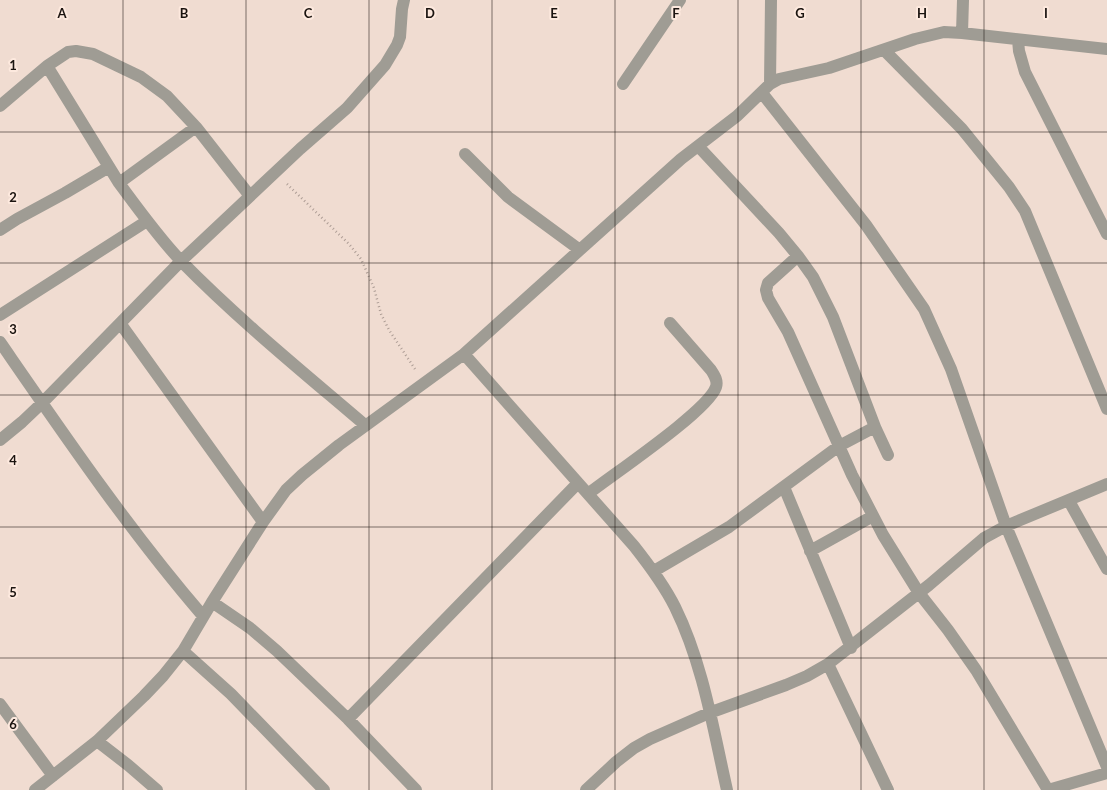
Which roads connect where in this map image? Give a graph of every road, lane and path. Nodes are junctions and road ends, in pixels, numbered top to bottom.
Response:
1 (404, 0) edge
2 (680, 0) edge
3 (771, 0) edge
4 (962, 0) edge
5 (962, 33) junction
6 (1018, 40) junction
7 (884, 50) junction
8 (1107, 50) edge
9 (48, 66) junction
10 (624, 84) dead end
11 (766, 89) junction
12 (0, 106) edge
13 (196, 127) junction
14 (698, 146) junction
15 (465, 154) dead end
16 (109, 167) junction
17 (274, 172) junction
18 (119, 183) junction
19 (250, 196) junction
20 (147, 220) junction
21 (0, 230) edge
22 (1107, 234) edge
23 (580, 250) junction
24 (798, 256) junction
25 (181, 261) junction
26 (0, 315) edge
27 (120, 323) junction
28 (670, 323) dead end
29 (0, 342) edge
30 (464, 354) junction
31 (424, 383) junction
32 (42, 403) junction
33 (1107, 409) edge
34 (366, 425) junction
35 (875, 427) junction
36 (0, 440) edge
37 (839, 446) junction
38 (888, 455) dead end
39 (578, 483) junction
40 (1107, 484) edge
41 (784, 487) junction
42 (588, 494) junction
43 (1069, 500) junction
44 (873, 516) junction
45 (263, 522) junction
46 (1006, 526) junction
47 (810, 551) junction
48 (1107, 569) edge
49 (654, 571) junction
50 (919, 593) junction
51 (212, 602) junction
52 (204, 616) junction
53 (851, 648) junction
54 (183, 652) junction
55 (828, 664) junction
56 (0, 704) edge
57 (709, 712) junction
58 (348, 719) junction
59 (97, 741) junction
60 (1107, 767) edge
61 (1107, 773) edge
62 (53, 776) junction
63 (38, 789) edge
64 (157, 790) edge
65 (324, 790) edge
66 (416, 790) edge
67 (586, 790) edge
68 (727, 790) edge
69 (888, 790) edge
70 (1048, 790) edge

1 - 17 street
2 - 10 street
3 - 11 street
4 - 5 street
5 - 6 street
5 - 7 street
6 - 8 street
6 - 22 street
7 - 11 street
7 - 33 street
9 - 12 street
9 - 13 street
9 - 16 street
11 - 14 street
11 - 46 street
13 - 18 street
13 - 19 street
14 - 23 street
14 - 24 street
15 - 23 street
16 - 18 street
16 - 21 street
17 - 19 street
17 - 31 path
18 - 20 street
19 - 25 street
20 - 25 street
20 - 26 street
23 - 30 street
24 - 35 street
24 - 37 street
25 - 27 street
25 - 34 street
27 - 32 street
27 - 45 street
28 - 42 street
29 - 32 street
30 - 31 street
30 - 39 street
31 - 34 street
32 - 36 street
32 - 52 street
34 - 45 street
35 - 37 street
35 - 38 street
37 - 41 street
37 - 44 street
39 - 42 street
39 - 58 street
40 - 43 street
41 - 47 street
41 - 49 street
42 - 49 street
43 - 46 street
43 - 48 street
44 - 47 street
44 - 50 street
45 - 51 street
46 - 50 street
46 - 60 street
47 - 53 street
49 - 57 street
50 - 53 street
50 - 70 street
51 - 52 street
51 - 58 street
52 - 54 street
53 - 55 street
54 - 59 street
54 - 65 street
55 - 57 street
55 - 69 street
56 - 62 street
57 - 67 street
57 - 68 street
58 - 66 street
59 - 62 street
59 - 64 street
61 - 70 street
62 - 63 street

